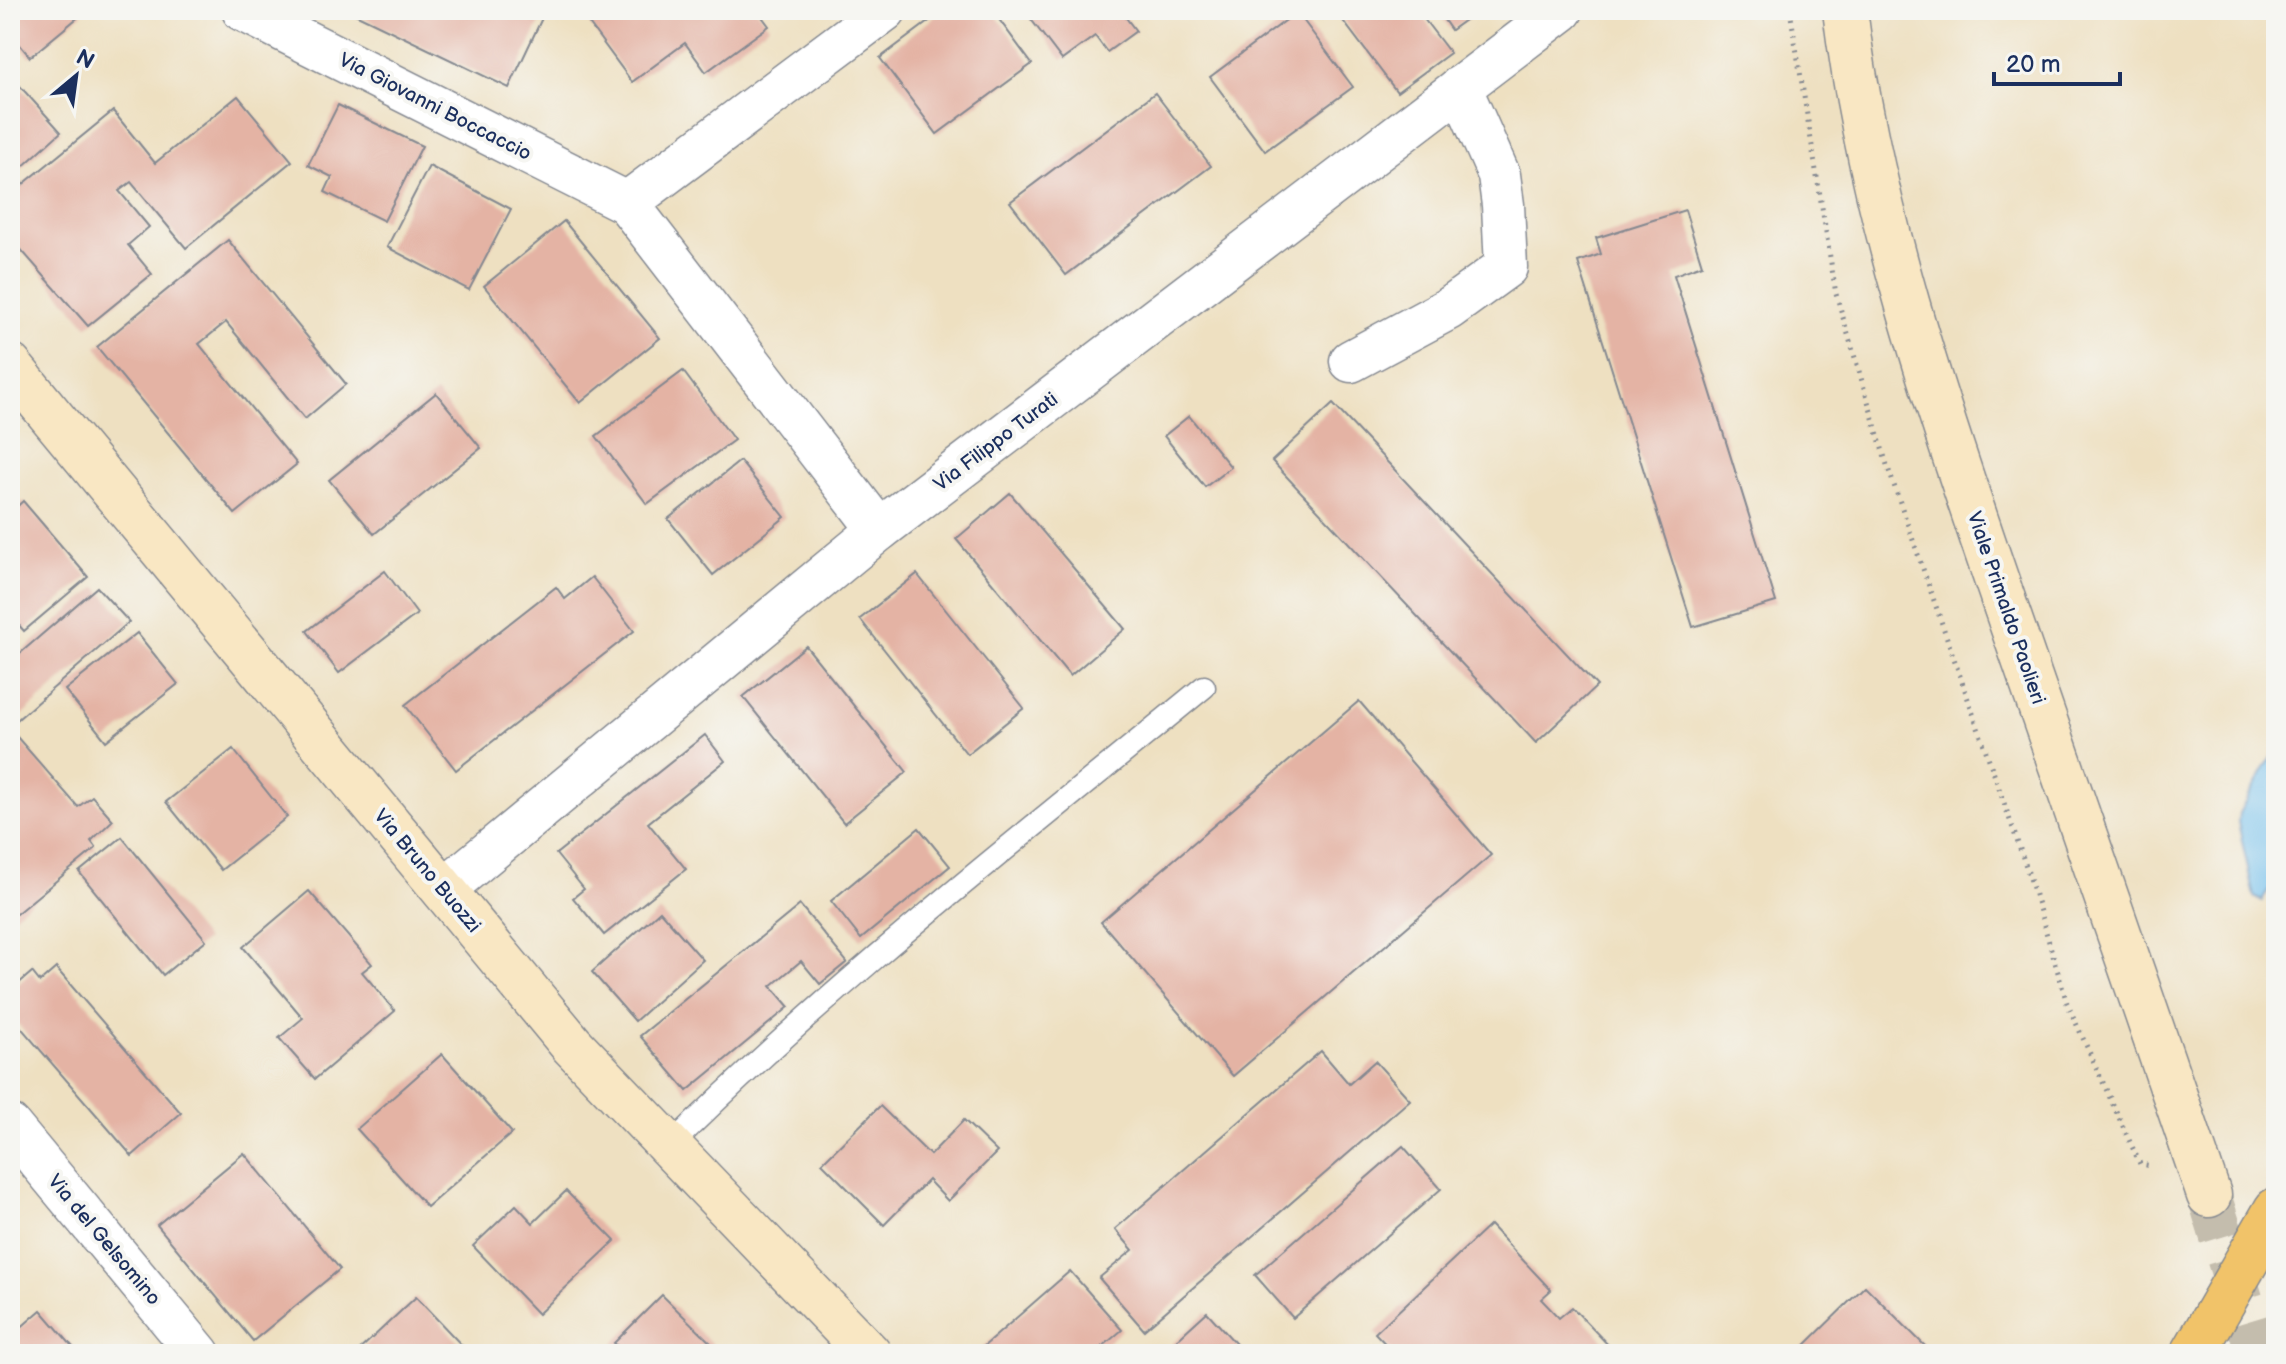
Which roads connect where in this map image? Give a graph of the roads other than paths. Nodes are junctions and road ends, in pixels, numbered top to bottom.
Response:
1 (243, 10) edge
2 (885, 10) edge
3 (1562, 10) edge
4 (1845, 10) edge
5 (1460, 87) junction
6 (627, 203) junction
7 (1351, 361) dead end
8 (10, 366) edge
9 (879, 530) junction
10 (1204, 687) dead end
11 (443, 890) junction
12 (10, 1126) edge
13 (670, 1146) junction
14 (2205, 1184) tunnel mouth
15 (2276, 1210) edge
16 (199, 1354) edge
17 (869, 1354) edge
18 (2193, 1354) edge

1 - 6 street, Via Giovanni Boccaccio
2 - 6 street
3 - 5 street, Via Filippo Turati
4 - 14 street, Viale Primaldo Paolieri
5 - 7 street
5 - 9 street, Via Filippo Turati
6 - 9 street, Via Giovanni Boccaccio
8 - 11 street, Via Bruno Buozzi
9 - 11 street, Via Filippo Turati
10 - 13 lane
11 - 13 street, Via Bruno Buozzi
12 - 16 street, Via del Gelsomino
13 - 17 street, Via Bruno Buozzi
15 - 18 highway

